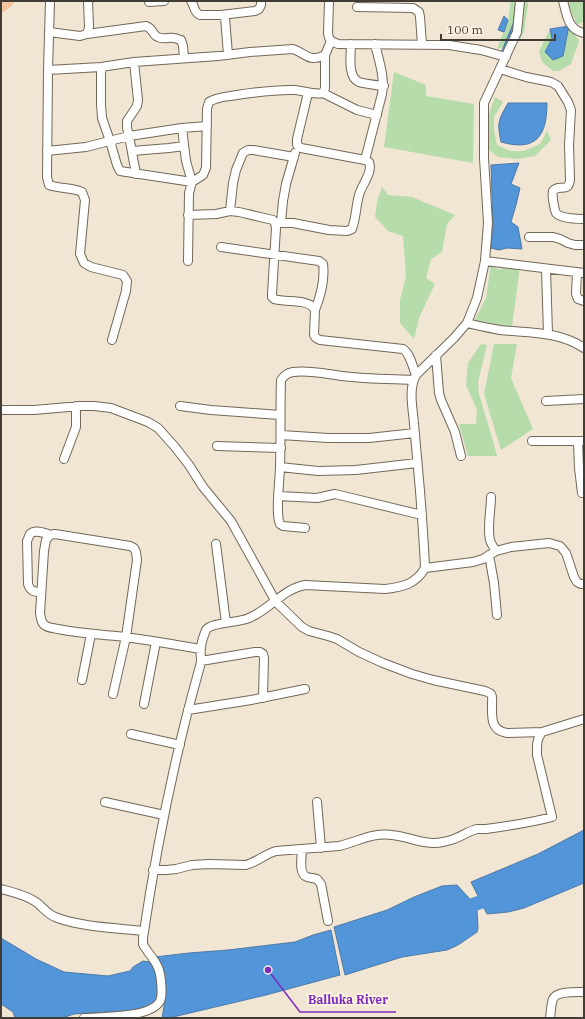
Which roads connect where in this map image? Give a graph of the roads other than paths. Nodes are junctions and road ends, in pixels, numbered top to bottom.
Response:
1 (8, 1) edge
2 (50, 1) edge
3 (88, 1) edge
4 (164, 1) edge
5 (191, 1) edge
6 (261, 1) edge
7 (329, 1) edge
8 (520, 1) edge
9 (563, 1) edge
10 (149, 2) edge
11 (1, 6) edge
12 (357, 7) dead end
13 (221, 15) junction
14 (49, 32) junction
15 (584, 33) edge
16 (87, 34) junction
17 (331, 41) junction
18 (351, 44) junction
19 (375, 44) junction
20 (422, 44) junction
21 (228, 54) junction
22 (325, 55) junction
23 (506, 57) junction
24 (184, 58) junction
25 (134, 62) junction
26 (101, 67) junction
27 (500, 69) junction
28 (48, 70) junction
29 (384, 86) junction
30 (308, 93) junction
31 (323, 93) junction
32 (377, 115) junction
33 (207, 126) junction
34 (182, 128) junction
35 (129, 136) junction
36 (110, 141) junction
37 (297, 145) junction
38 (184, 146) junction
39 (47, 151) junction
40 (132, 152) junction
41 (294, 157) junction
42 (365, 160) junction
43 (136, 174) junction
44 (192, 182) junction
45 (230, 211) junction
46 (188, 215) junction
47 (584, 219) edge
48 (278, 222) junction
49 (529, 238) dead end
50 (584, 245) edge
51 (221, 246) dead end
52 (274, 255) junction
53 (188, 261) dead end
54 (485, 261) junction
55 (546, 269) junction
56 (580, 273) edge
57 (584, 301) edge
58 (315, 310) junction
59 (467, 323) junction
60 (548, 334) junction
61 (112, 340) dead end
62 (584, 348) edge
63 (436, 355) junction
64 (414, 378) junction
65 (584, 399) edge
66 (546, 401) dead end
67 (76, 406) junction
68 (180, 406) dead end
69 (1, 410) edge
70 (280, 416) junction
71 (415, 433) junction
72 (281, 435) junction
73 (532, 441) dead end
74 (581, 441) edge
75 (217, 446) dead end
76 (281, 448) junction
77 (461, 456) dead end
78 (64, 459) dead end
79 (417, 463) junction
80 (280, 467) junction
81 (582, 493) dead end
82 (278, 496) junction
83 (492, 497) dead end
84 (422, 515) junction
85 (306, 528) dead end
86 (51, 535) junction
87 (216, 544) dead end
88 (493, 553) junction
89 (425, 568) junction
90 (584, 584) edge
91 (41, 592) junction
92 (278, 599) junction
93 (497, 614) dead end
94 (226, 623) junction
95 (91, 634) junction
96 (126, 637) junction
97 (156, 642) junction
98 (200, 649) junction
99 (201, 661) junction
100 (82, 680) dead end
101 (305, 689) dead end
102 (113, 694) dead end
103 (263, 698) junction
104 (144, 704) dead end
105 (188, 710) junction
106 (584, 719) edge
107 (542, 732) junction
108 (131, 734) dead end
109 (180, 745) junction
110 (105, 802) dead end
111 (317, 802) dead end
112 (164, 815) junction
113 (321, 848) junction
114 (302, 849) junction
115 (154, 870) junction
116 (1, 889) edge
117 (328, 921) dead end
118 (144, 931) junction
119 (584, 992) edge
120 (84, 1018) edge
121 (550, 1018) edge

1 - 11 main road
2 - 14 street
3 - 16 street
4 - 10 street
5 - 13 street
6 - 13 street
7 - 17 street
8 - 23 street
9 - 15 street
12 - 20 street
13 - 21 street
14 - 16 street
14 - 28 street
16 - 24 street
17 - 18 street
17 - 22 street
18 - 19 street
18 - 29 street
19 - 20 street
19 - 29 street
20 - 23 street
21 - 22 street
21 - 24 street
22 - 31 street
23 - 27 street
24 - 25 street
25 - 26 street
25 - 35 street
26 - 28 street
26 - 36 street
27 - 47 street
27 - 54 street
28 - 39 street
29 - 32 street
30 - 31 street
30 - 33 street
30 - 37 street
31 - 32 street
32 - 42 street
33 - 34 street
33 - 44 street
34 - 35 street
34 - 38 street
35 - 36 street
35 - 40 street
36 - 39 street
36 - 43 street
37 - 41 street
37 - 42 street
38 - 40 street
38 - 44 street
39 - 61 street
40 - 43 street
41 - 45 street
41 - 48 street
42 - 48 street
43 - 44 street
44 - 46 street
45 - 46 street
45 - 48 street
46 - 53 street
48 - 52 street
49 - 50 street
51 - 52 street
52 - 58 street
52 - 58 street
54 - 55 street
54 - 59 street
55 - 56 street
55 - 60 street
56 - 57 street
58 - 64 street
59 - 60 street
59 - 63 street
60 - 62 street
63 - 64 street
63 - 77 street
64 - 70 street
64 - 71 street
65 - 66 street
67 - 69 street
67 - 78 street
67 - 92 street
68 - 70 street
70 - 72 street
71 - 72 street
71 - 79 street
72 - 76 street
73 - 74 street
74 - 81 street
75 - 76 street
76 - 80 street
79 - 80 street
79 - 84 street
80 - 82 street
82 - 84 street
82 - 85 street
83 - 88 street
84 - 89 street
86 - 91 street
86 - 91 street
86 - 96 street
87 - 94 street
88 - 89 street
88 - 90 street
88 - 93 street
89 - 92 street
91 - 95 street
92 - 94 street
92 - 107 street
94 - 98 street
95 - 96 street
95 - 100 street
96 - 97 street
96 - 102 street
97 - 98 street
97 - 104 street
98 - 99 street
99 - 103 street
99 - 105 street
101 - 103 street
103 - 105 street
105 - 109 street
106 - 107 street
107 - 113 street
108 - 109 street
109 - 112 street
110 - 112 street
111 - 113 street
112 - 115 street
113 - 114 street
114 - 115 street
114 - 117 street
115 - 118 street
116 - 118 street
118 - 120 street
119 - 121 street

